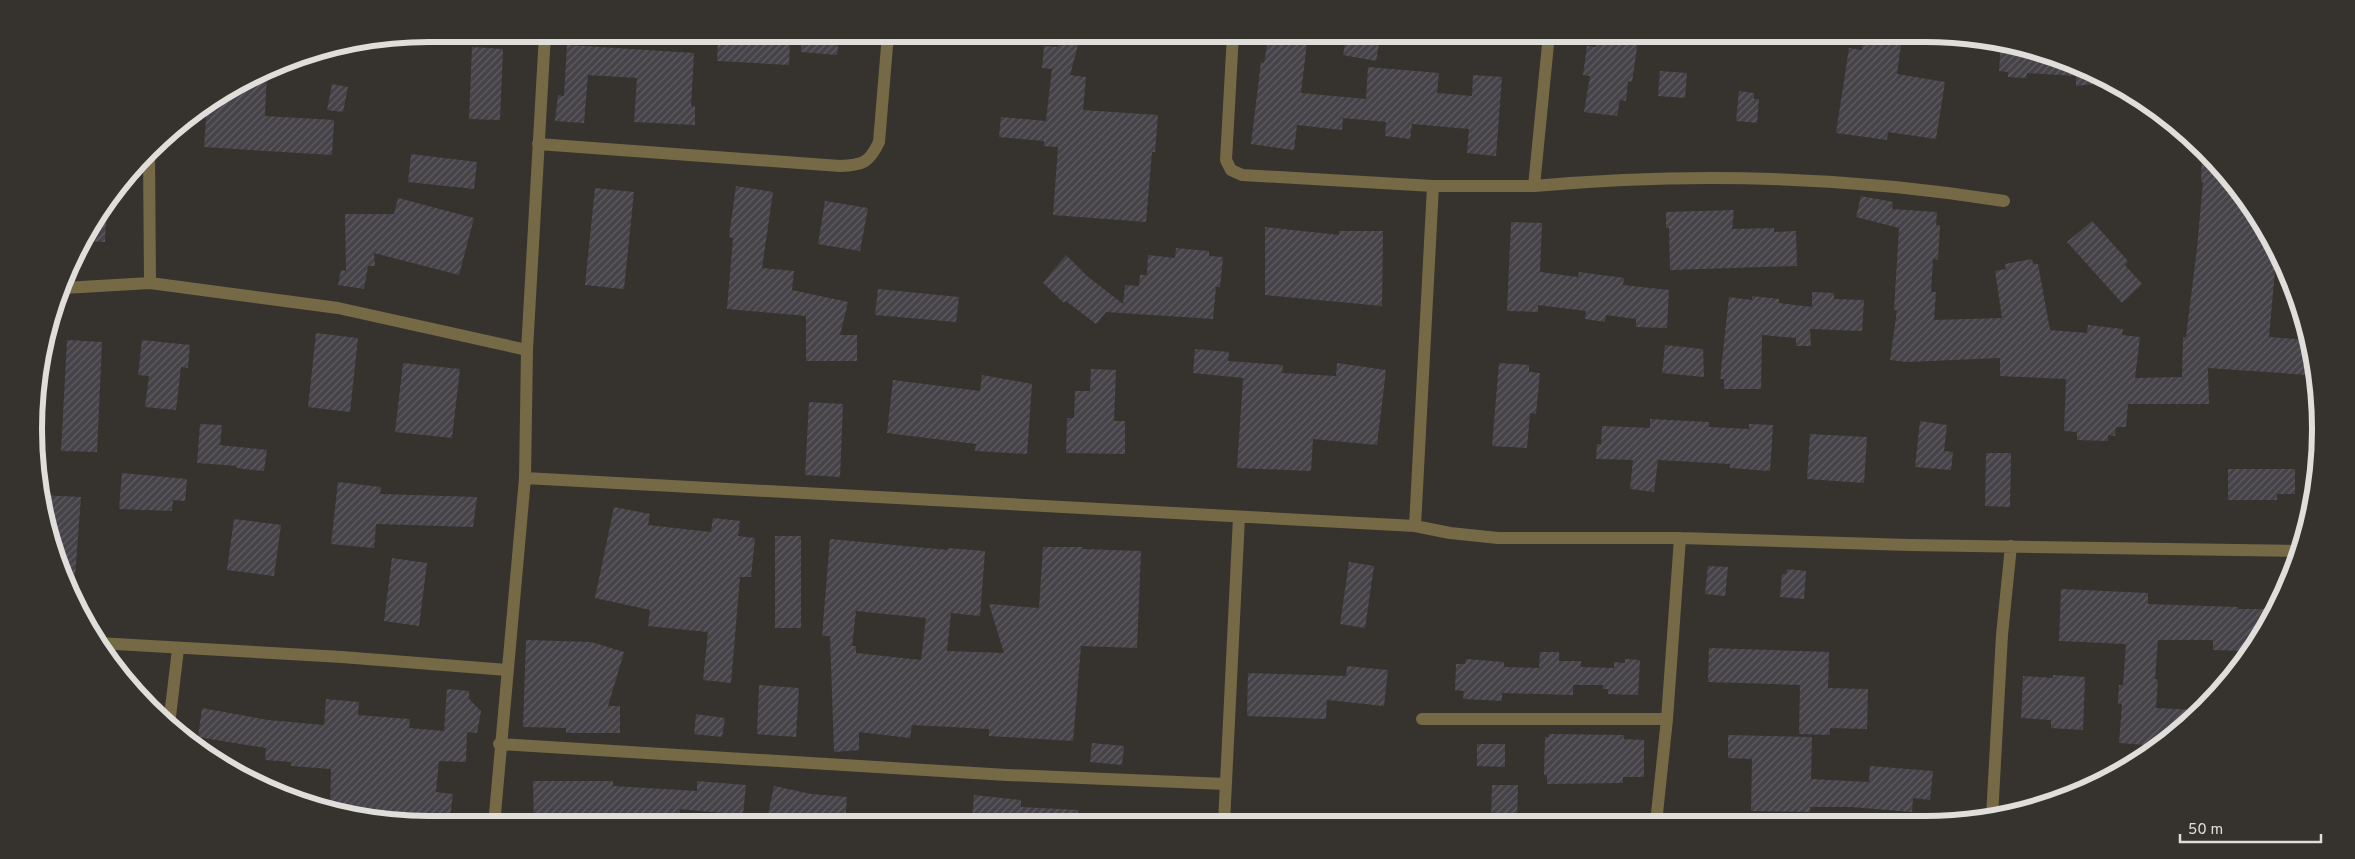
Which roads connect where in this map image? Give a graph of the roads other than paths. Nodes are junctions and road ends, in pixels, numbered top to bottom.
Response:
1 (544, 42) edge
2 (887, 42) edge
3 (1233, 42) edge
4 (1548, 42) edge
5 (538, 144) junction
6 (149, 163) edge
7 (1433, 186) junction
8 (1534, 186) junction
9 (2004, 201) dead end
10 (150, 283) junction
11 (69, 288) edge
12 (526, 350) junction
13 (525, 478) junction
14 (1239, 517) junction
15 (1415, 526) junction
16 (1680, 538) junction
17 (2011, 546) junction
18 (2293, 551) edge
19 (107, 644) edge
20 (178, 649) junction
21 (507, 670) junction
22 (170, 716) edge
23 (1422, 719) dead end
24 (1667, 719) junction
25 (500, 744) junction
26 (1226, 784) junction
27 (1992, 810) edge
28 (495, 816) edge
29 (1224, 816) edge
30 (1657, 816) edge

1 - 5 street
2 - 5 street
3 - 7 street
4 - 8 street
5 - 12 street
6 - 10 street
7 - 8 street
7 - 15 street
8 - 9 street
10 - 11 street
10 - 12 street
12 - 13 street
13 - 14 street
13 - 21 street
14 - 15 street
14 - 26 street
15 - 16 street
16 - 17 street
16 - 24 street
17 - 18 street
17 - 27 street
19 - 20 street
20 - 21 street
20 - 22 street
21 - 25 street
23 - 24 street
24 - 30 street
25 - 26 street
25 - 28 street
26 - 29 street

